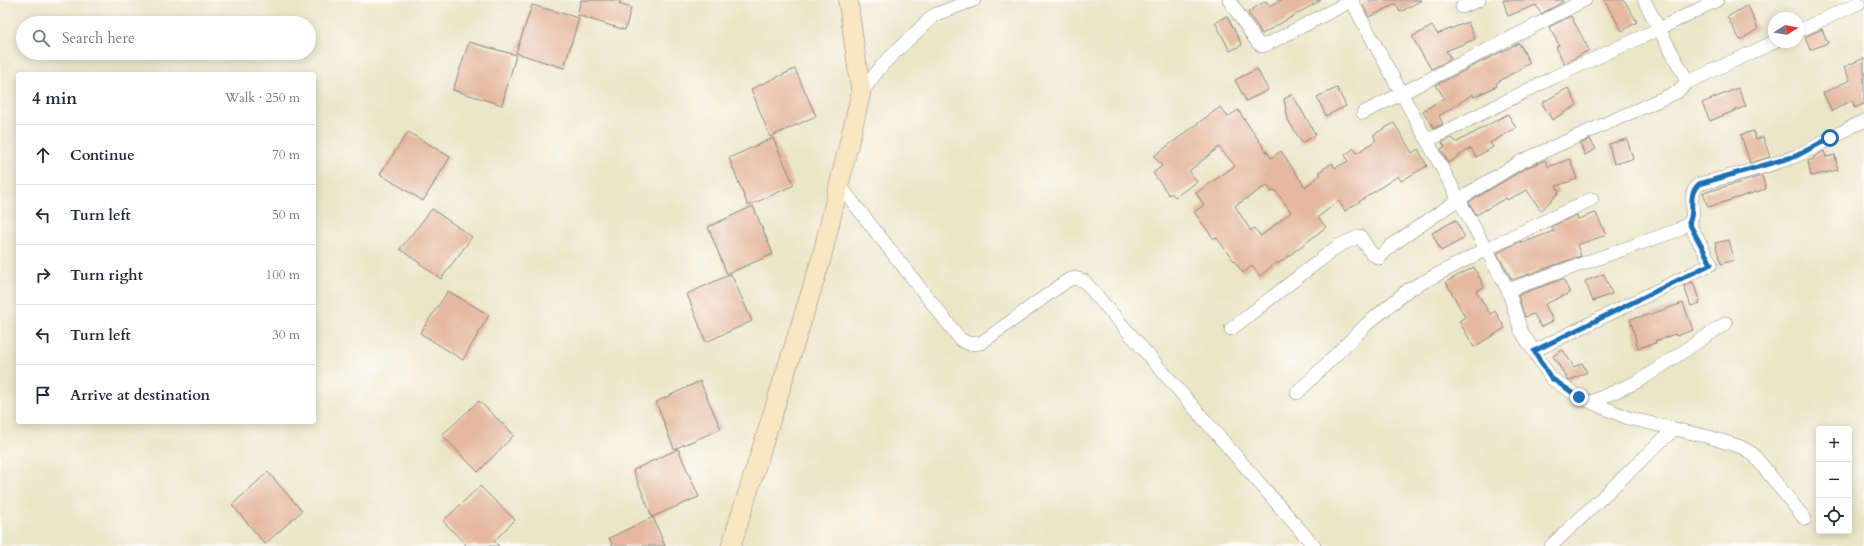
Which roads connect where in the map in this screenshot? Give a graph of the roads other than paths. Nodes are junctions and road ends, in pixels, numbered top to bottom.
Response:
1 (848, 0) edge
2 (974, 0) edge
3 (1230, 0) edge
4 (1352, 0) edge
5 (1479, 0) edge
6 (1586, 0) edge
7 (1644, 0) edge
8 (1717, 0) edge
9 (1859, 3) dead end
10 (1462, 7) dead end
11 (1804, 28) edge
12 (1659, 29) junction
13 (1768, 45) edge
14 (1686, 83) junction
15 (861, 93) junction
16 (1401, 94) junction
17 (1363, 113) dead end
18 (1864, 121) edge
19 (1427, 141) junction
20 (840, 186) junction
21 (1459, 199) junction
22 (1592, 200) dead end
23 (1689, 223) junction
24 (1486, 249) junction
25 (1508, 290) junction
26 (1726, 323) dead end
27 (1231, 329) dead end
28 (1534, 351) junction
29 (1297, 393) dead end
30 (1591, 402) junction
31 (1674, 429) junction
32 (1805, 518) dead end
33 (731, 546) edge
34 (1314, 546) edge
35 (1551, 546) edge

1 - 15 street
2 - 15 street
3 - 4 street
4 - 16 street
5 - 10 street
6 - 16 street
7 - 12 street
8 - 12 street
9 - 11 street
12 - 14 street
12 - 19 street
13 - 14 street
14 - 21 street
15 - 20 street
16 - 17 street
16 - 19 street
18 - 23 street
19 - 21 street
20 - 33 street
20 - 34 street
21 - 24 street
21 - 27 street
22 - 24 street
23 - 25 street
23 - 28 street
24 - 25 street
24 - 29 street
25 - 28 street
26 - 30 street
28 - 30 street
30 - 31 street
31 - 32 street
31 - 35 street

